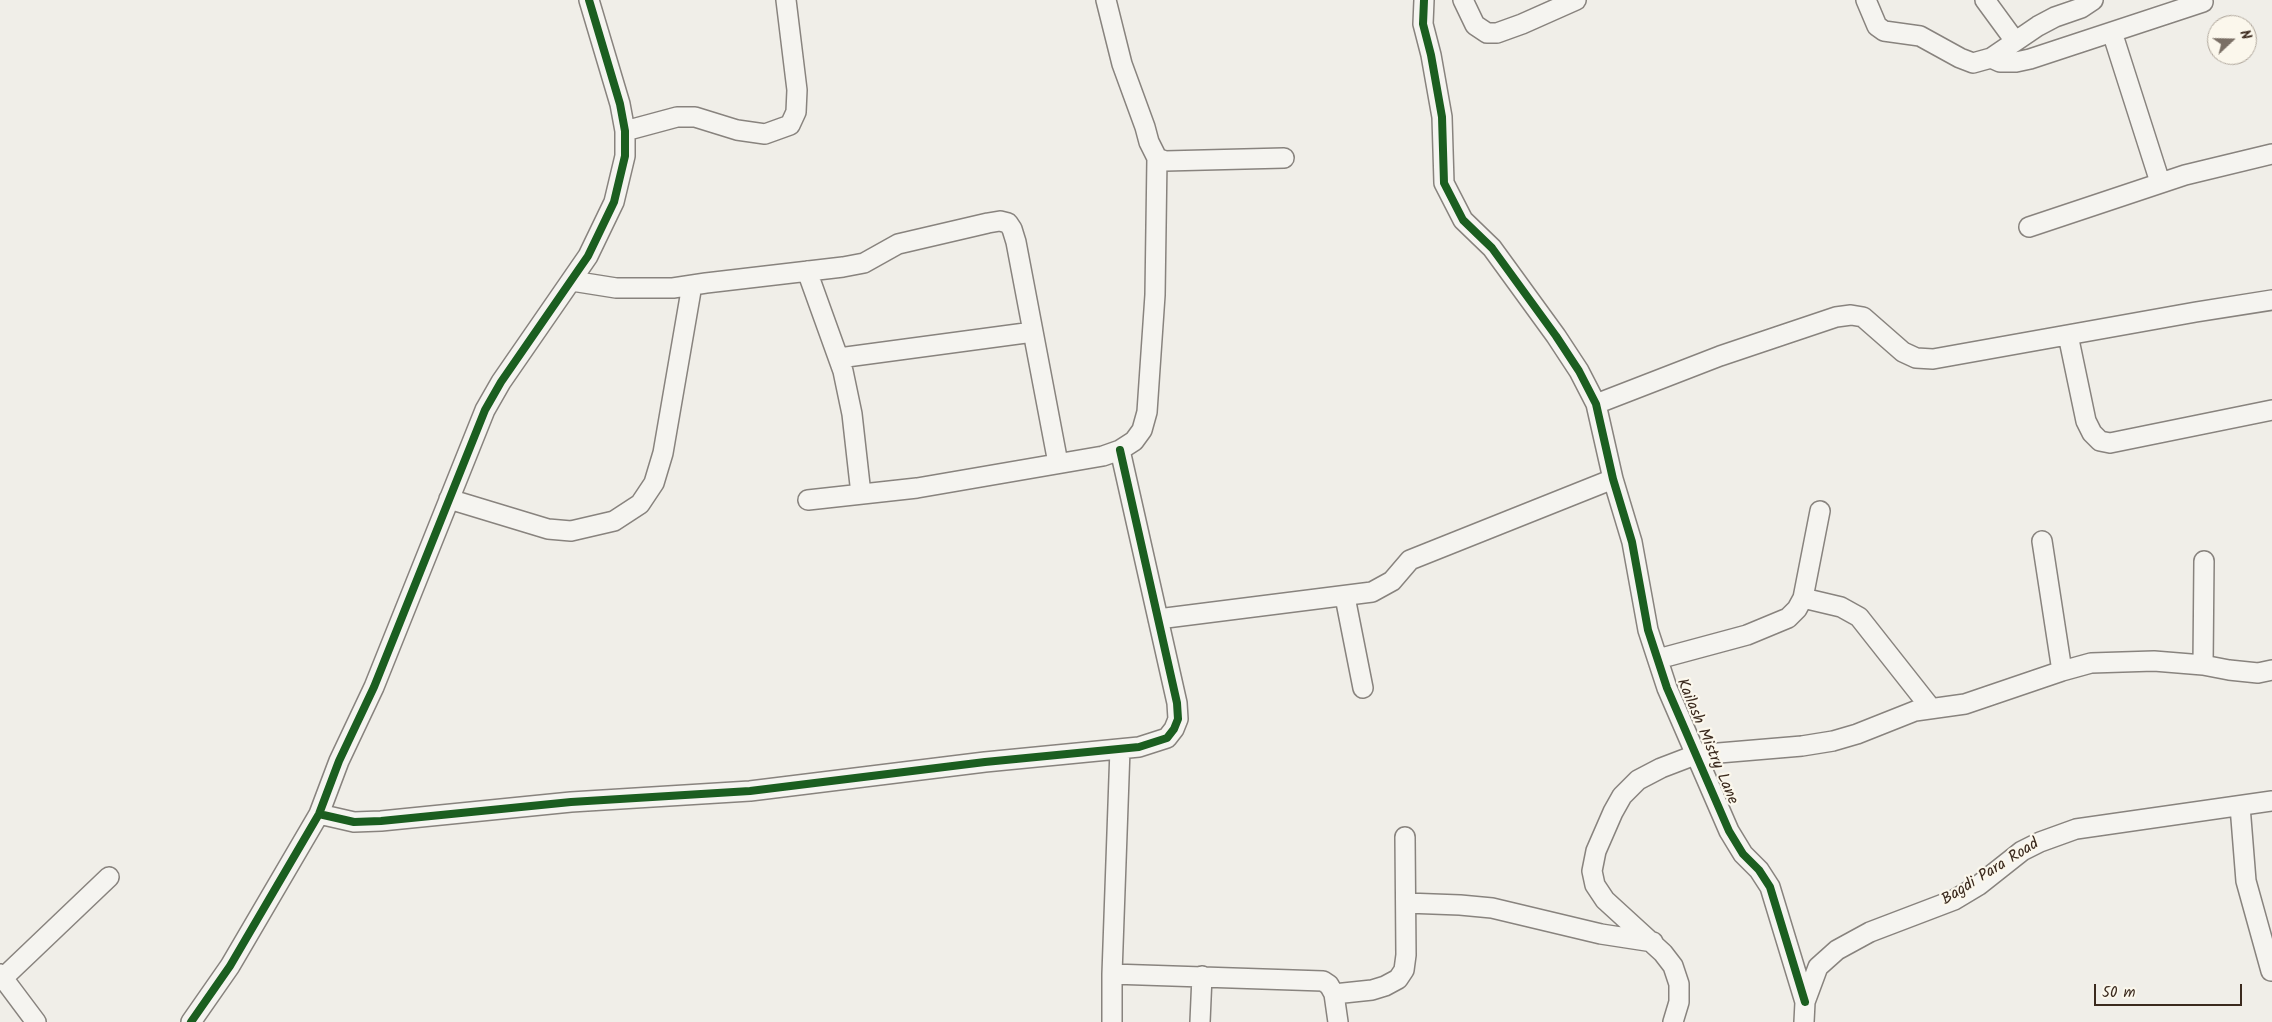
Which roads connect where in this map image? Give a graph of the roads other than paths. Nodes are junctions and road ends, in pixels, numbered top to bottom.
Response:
1 (589, 0) edge
2 (786, 0) edge
3 (1106, 0) edge
4 (1424, 0) edge
5 (1463, 0) edge
6 (1576, 0) edge
7 (1866, 0) edge
8 (1985, 0) edge
9 (2093, 0) edge
10 (2201, 0) edge
11 (2112, 32) junction
12 (2015, 41) junction
13 (1991, 58) junction
14 (625, 131) junction
15 (2272, 154) edge
16 (1157, 158) junction
17 (1284, 158) dead end
18 (2160, 182) junction
19 (2029, 227) dead end
20 (807, 271) junction
21 (572, 281) junction
22 (692, 285) junction
23 (2272, 300) edge
24 (1033, 332) junction
25 (2068, 335) junction
26 (839, 358) junction
27 (1596, 404) junction
28 (2272, 410) edge
29 (1120, 450) junction
30 (1058, 463) junction
31 (1613, 479) junction
32 (861, 494) junction
33 (448, 499) junction
34 (808, 500) dead end
35 (1820, 511) dead end
36 (2042, 541) dead end
37 (2204, 561) dead end
38 (1344, 597) junction
39 (1803, 598) junction
40 (1158, 619) junction
41 (1658, 659) junction
42 (2203, 665) junction
43 (2272, 670) edge
44 (2062, 671) junction
45 (1363, 688) dead end
46 (1930, 708) junction
47 (1120, 749) junction
48 (1695, 755) junction
49 (2272, 800) edge
50 (2240, 806) junction
51 (319, 814) junction
52 (1405, 837) dead end
53 (109, 878) dead end
54 (1406, 903) junction
55 (1653, 942) junction
56 (2272, 971) edge
57 (1112, 974) junction
58 (1, 976) edge
59 (1202, 976) junction
60 (1334, 994) junction
61 (1806, 1002) junction
62 (36, 1022) edge
63 (191, 1022) edge
64 (1112, 1022) edge
65 (1200, 1022) edge
66 (1338, 1022) edge
67 (1673, 1022) edge
68 (1804, 1022) edge

1 - 14 street
2 - 14 street
3 - 16 street
4 - 27 street, Kailash Mistry Lane
5 - 6 street
7 - 13 street
8 - 12 street
9 - 12 street
10 - 11 street
11 - 13 street
11 - 18 street
12 - 13 street
14 - 21 street
15 - 18 street
16 - 17 street
16 - 29 street
18 - 19 street
20 - 22 street
20 - 24 street
20 - 26 street
21 - 22 street
21 - 33 street
22 - 33 street
23 - 25 street
24 - 26 street
24 - 30 street
25 - 27 street
25 - 28 street
26 - 32 street
27 - 31 street, Kailash Mistry Lane
29 - 30 street
29 - 40 street
30 - 32 street
31 - 38 street
31 - 41 street, Kailash Mistry Lane
32 - 34 street
33 - 51 street
35 - 39 street
36 - 44 street
37 - 42 street
38 - 40 street
38 - 45 street
39 - 41 street
39 - 46 street
40 - 47 street
41 - 48 street, Kailash Mistry Lane
42 - 43 street
42 - 44 street
44 - 46 street
46 - 48 street
47 - 51 street
47 - 57 street
48 - 55 street
48 - 61 street, Kailash Mistry Lane
49 - 50 street, Bagdi Para Road
50 - 56 street
50 - 61 street, Bagdi Para Road
51 - 63 street
52 - 54 street
53 - 58 street
54 - 55 street
54 - 60 street
55 - 67 street
57 - 59 street
57 - 64 street
58 - 62 street
59 - 60 street
59 - 65 street
60 - 66 street
61 - 68 street

